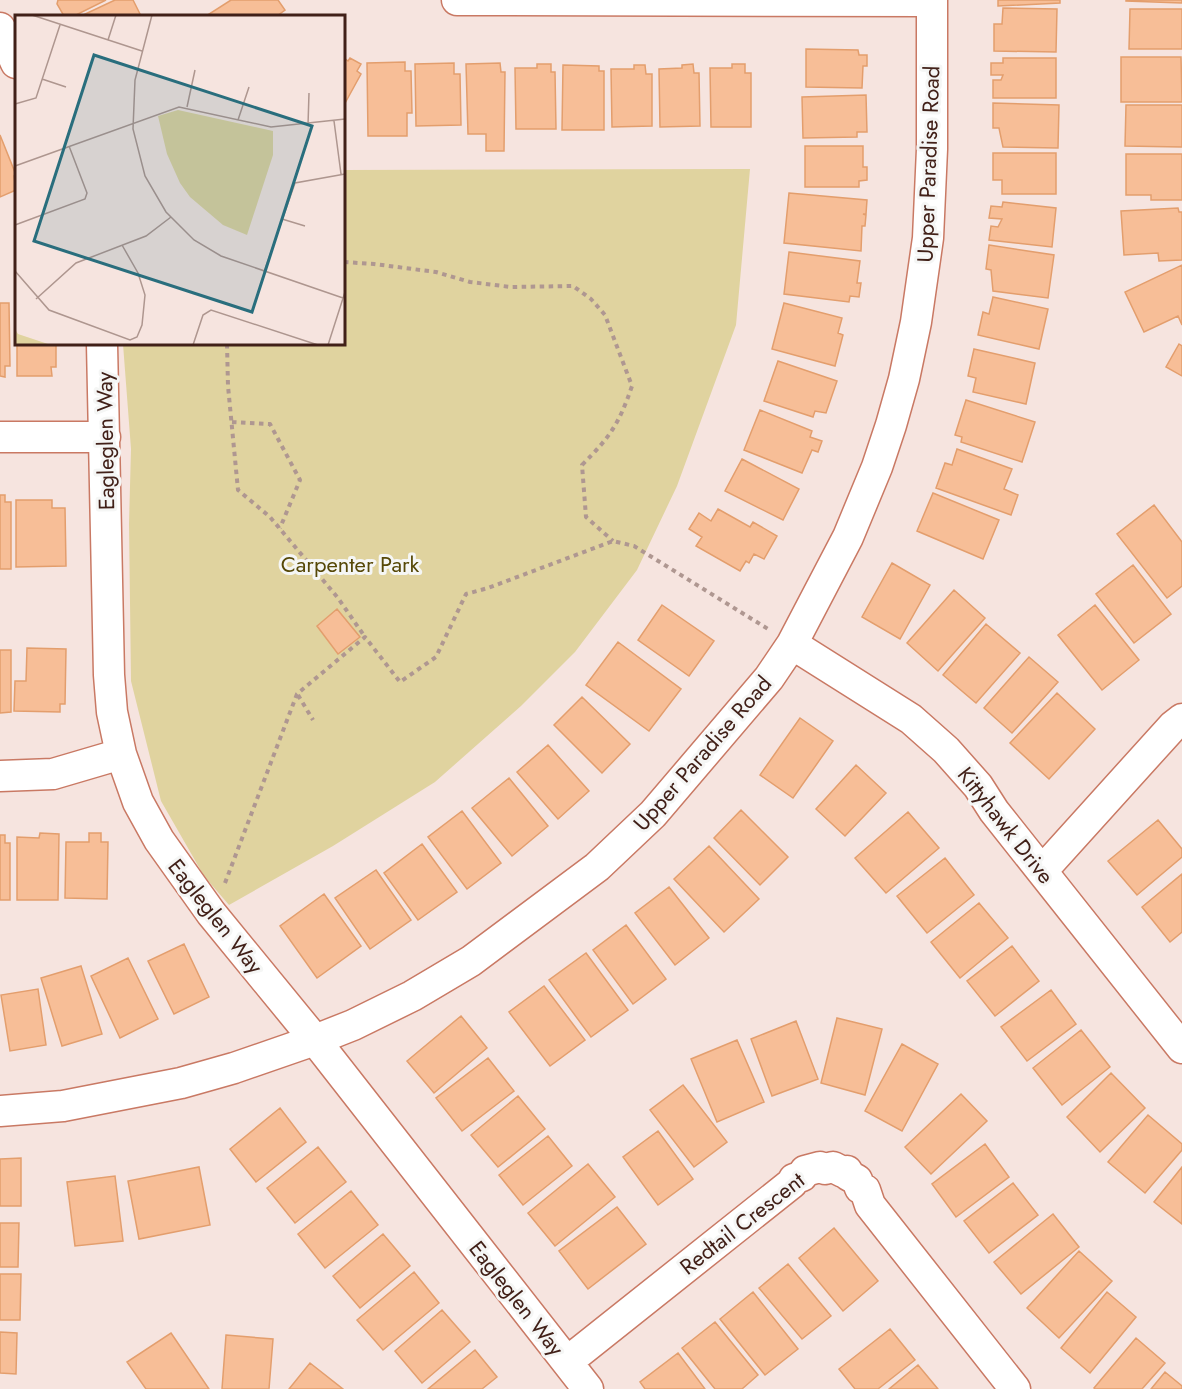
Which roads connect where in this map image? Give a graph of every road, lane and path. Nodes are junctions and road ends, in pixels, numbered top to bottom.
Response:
1 (457, 0) edge
2 (592, 1) edge
3 (932, 1) edge
4 (0, 28) edge
5 (15, 61) edge
6 (345, 262) edge
7 (102, 345) edge
8 (227, 345) edge
9 (232, 422) junction
10 (0, 437) edge
11 (105, 437) junction
12 (280, 528) junction
13 (613, 542) junction
14 (365, 638) junction
15 (792, 644) junction
16 (297, 694) junction
17 (1182, 718) edge
18 (313, 720) dead end
19 (121, 754) junction
20 (0, 776) edge
21 (1042, 871) junction
22 (211, 913) junction
23 (315, 1040) junction
24 (1182, 1048) edge
25 (0, 1111) edge
26 (567, 1362) junction
27 (588, 1389) edge
28 (1015, 1389) edge

1 - 2 street
2 - 3 street
3 - 15 street, Upper Paradise Road
4 - 5 street
6 - 13 path
7 - 11 street, Eagleglen Way
8 - 9 path
9 - 12 path
9 - 12 path
10 - 11 street
11 - 19 street, Eagleglen Way
12 - 14 path
13 - 14 path
13 - 15 path
14 - 16 path
15 - 21 street, Kittyhawk Drive
15 - 23 street, Upper Paradise Road
16 - 18 path
16 - 22 path
17 - 21 street
19 - 20 street
19 - 22 street, Eagleglen Way
21 - 24 street, Kittyhawk Drive
22 - 23 street, Eagleglen Way
23 - 25 street, Upper Paradise Road
23 - 26 street, Eagleglen Way
26 - 27 street, Eagleglen Way
26 - 28 street, Redtail Crescent

